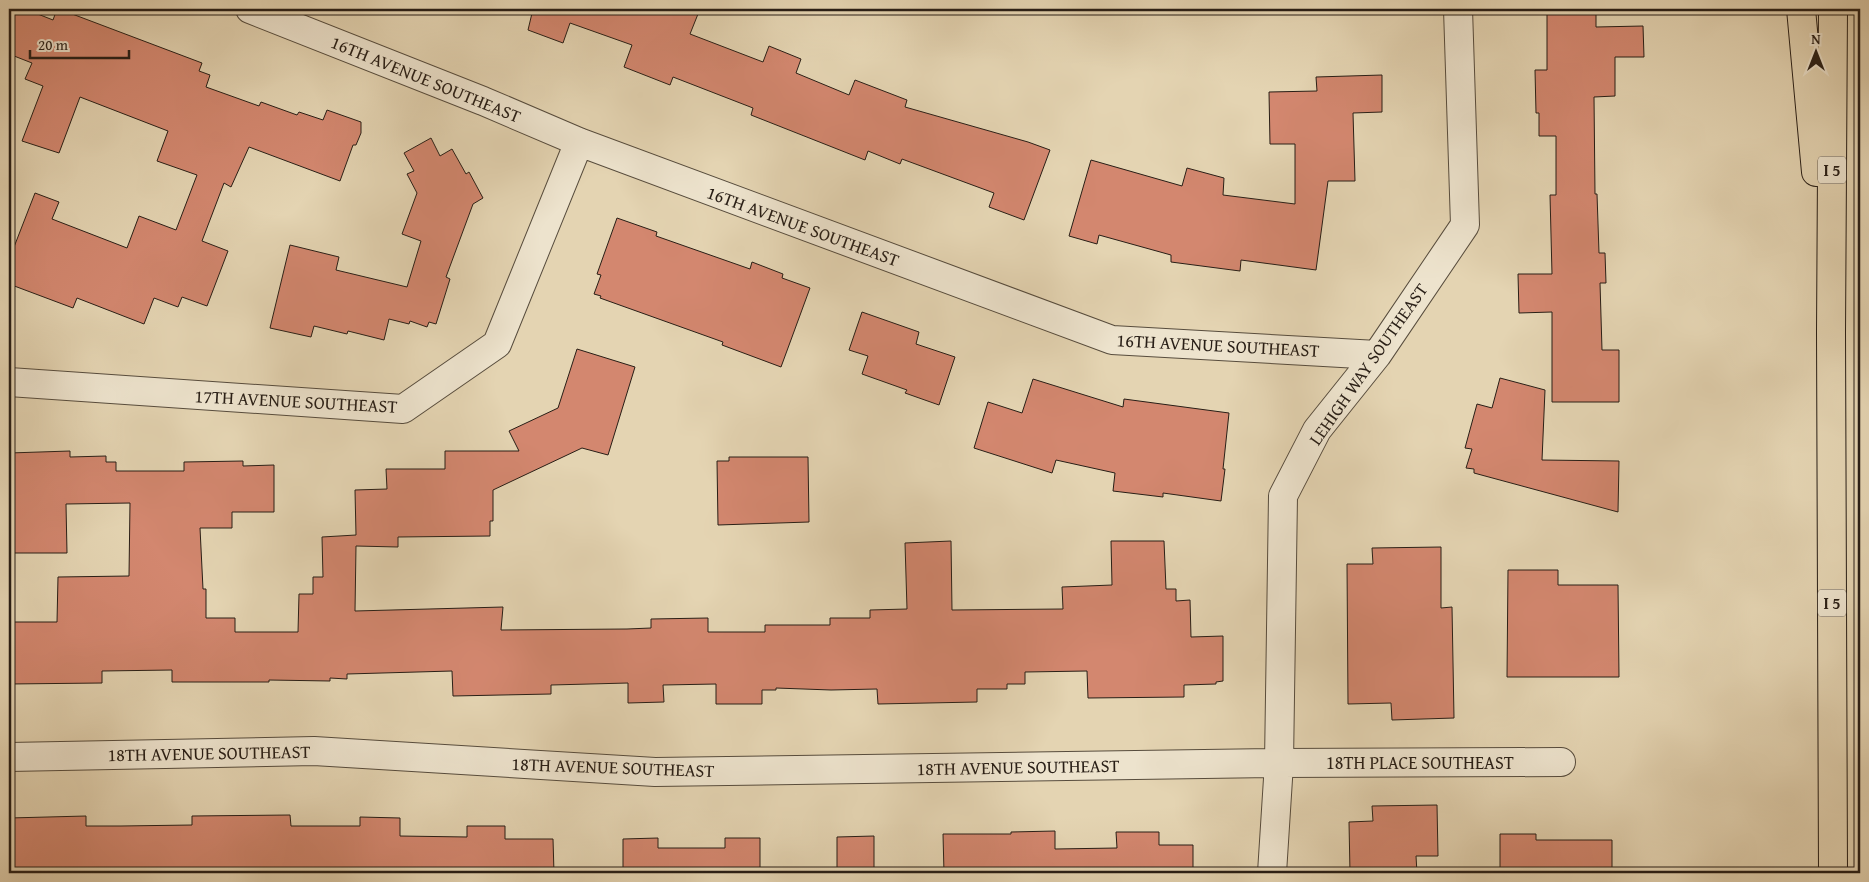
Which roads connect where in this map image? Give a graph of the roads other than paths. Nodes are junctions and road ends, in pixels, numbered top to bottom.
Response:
1 (250, 9) edge
2 (1458, 9) edge
3 (1801, 9) edge
4 (1833, 9) edge
5 (579, 142) junction
6 (1831, 332) junction
7 (1377, 354) junction
8 (9, 382) edge
9 (9, 757) edge
10 (1561, 762) dead end
11 (1278, 763) junction
12 (1272, 873) edge
13 (1833, 873) edge

1 - 5 street, 16TH AVENUE SOUTHEAST
2 - 7 street, LEHIGH WAY SOUTHEAST
3 - 6 highway
4 - 6 highway, I 5
5 - 7 street, 16TH AVENUE SOUTHEAST
5 - 8 street, 17TH AVENUE SOUTHEAST
6 - 13 highway, I 5
7 - 11 street, LEHIGH WAY SOUTHEAST
9 - 11 street, 18TH AVENUE SOUTHEAST
10 - 11 street, 18TH PLACE SOUTHEAST
11 - 12 street, LEHIGH WAY SOUTHEAST

